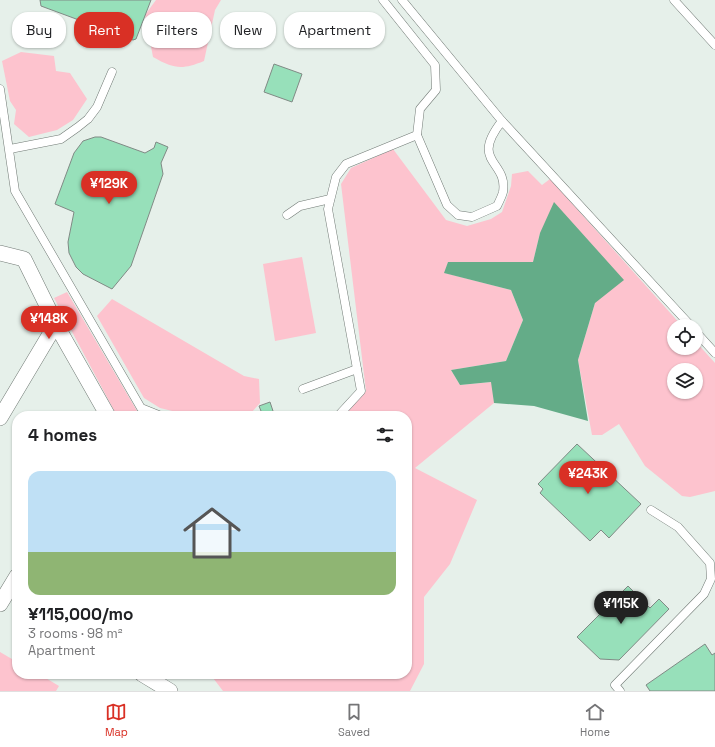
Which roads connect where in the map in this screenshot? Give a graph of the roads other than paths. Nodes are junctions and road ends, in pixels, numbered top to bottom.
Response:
1 (383, 0) edge
2 (402, 0) edge
3 (674, 0) edge
4 (715, 45) edge
5 (112, 72) dead end
6 (0, 89) edge
7 (502, 121) junction
8 (417, 135) junction
9 (10, 149) junction
10 (330, 199) junction
11 (287, 215) dead end
12 (0, 253) edge
13 (685, 319) edge
14 (56, 324) junction
15 (703, 339) edge
16 (715, 352) edge
17 (357, 369) junction
18 (303, 389) dead end
19 (105, 411) edge
20 (148, 411) edge
21 (343, 411) edge
22 (0, 418) edge
23 (651, 510) dead end
24 (12, 594) edge
25 (0, 604) edge
26 (150, 679) edge
27 (170, 691) edge
28 (620, 691) edge

1 - 8 lane
2 - 7 lane
3 - 4 lane
5 - 9 lane
6 - 9 lane
7 - 8 lane
7 - 13 lane
8 - 10 lane
9 - 20 lane
10 - 11 lane
10 - 17 lane
12 - 14 street
14 - 19 street
14 - 22 street
15 - 16 lane
17 - 18 lane
17 - 21 lane
23 - 28 lane
24 - 25 street
26 - 27 street

